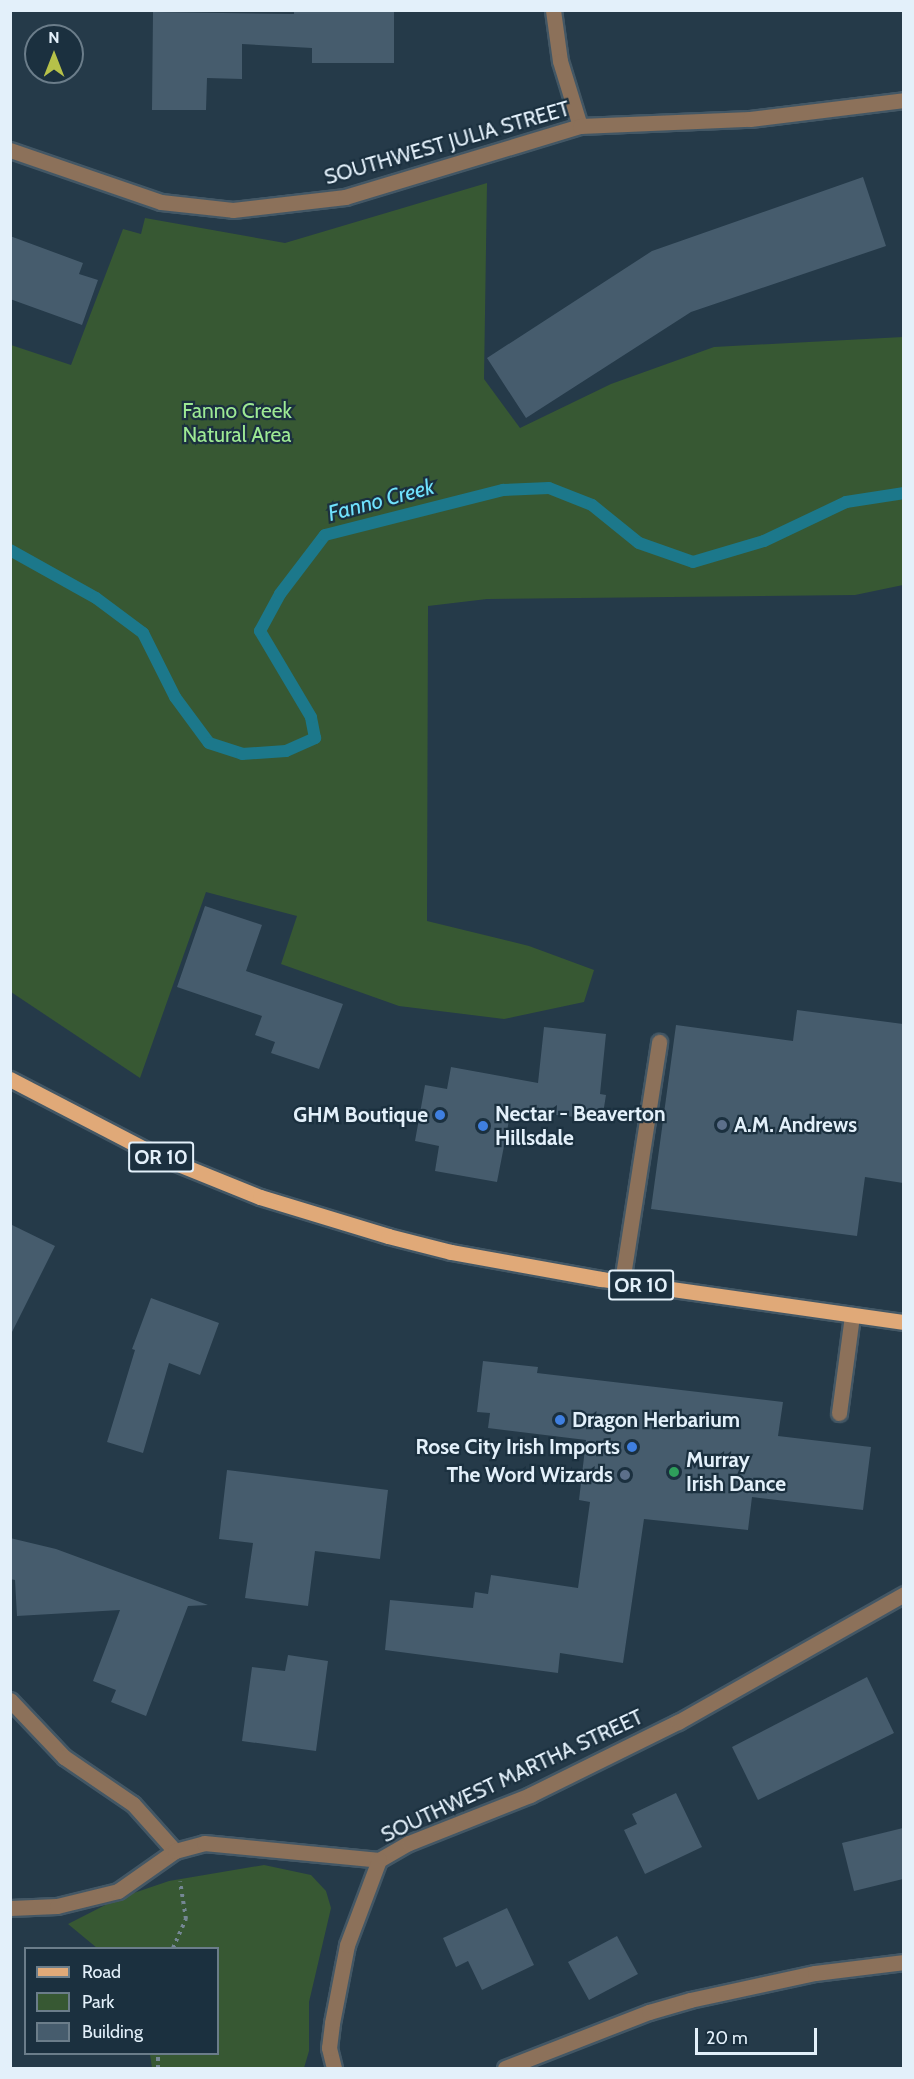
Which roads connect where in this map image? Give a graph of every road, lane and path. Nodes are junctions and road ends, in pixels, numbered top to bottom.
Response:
1 (553, 10) edge
2 (903, 100) edge
3 (580, 126) junction
4 (10, 150) edge
5 (659, 1042) dead end
6 (10, 1079) edge
7 (622, 1282) junction
8 (852, 1315) junction
9 (903, 1322) edge
10 (839, 1413) dead end
11 (903, 1594) edge
12 (10, 1700) edge
13 (175, 1851) junction
14 (379, 1860) junction
15 (10, 1908) edge
16 (173, 1947) edge
17 (903, 1962) edge
18 (334, 2068) edge
19 (505, 2068) edge

1 - 3 street
2 - 3 street, SOUTHWEST JULIA STREET
3 - 4 street, SOUTHWEST JULIA STREET
5 - 7 street
6 - 7 main road, OR 10
7 - 8 main road, OR 10
8 - 9 main road, OR 10
8 - 10 street
11 - 14 street, SOUTHWEST MARTHA STREET
12 - 13 street
13 - 14 street, SOUTHWEST MARTHA STREET
13 - 15 street, SOUTHWEST MARTHA STREET
13 - 16 path
14 - 18 street
17 - 19 street

